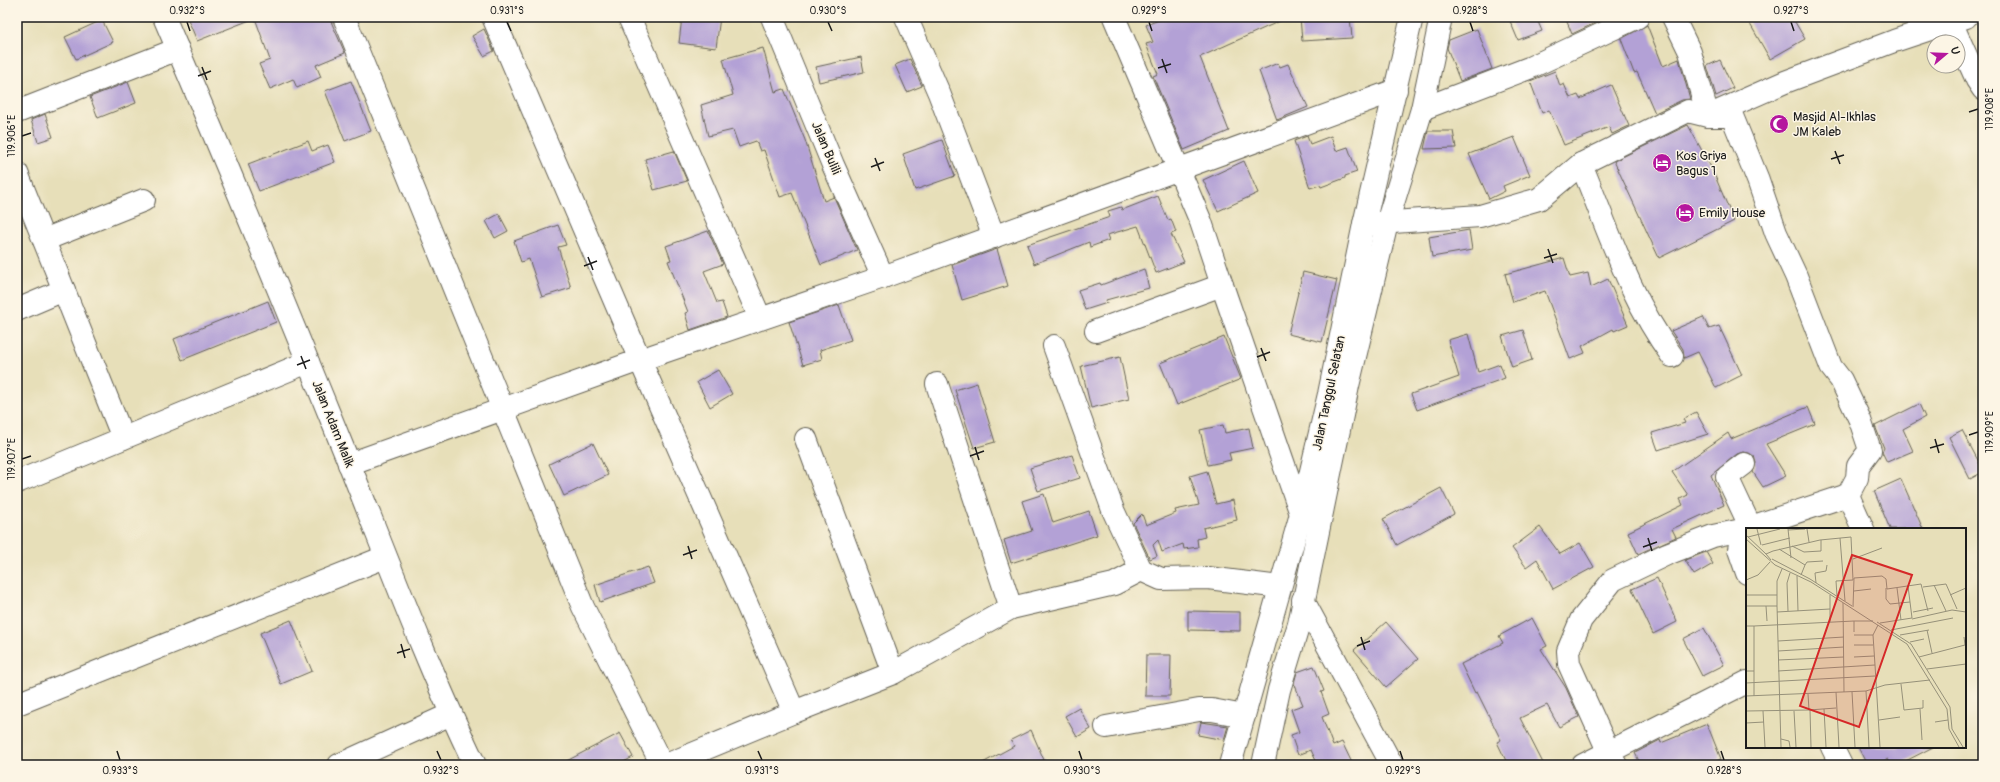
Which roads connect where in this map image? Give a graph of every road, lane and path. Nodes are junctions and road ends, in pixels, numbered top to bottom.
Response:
1 (164, 17) edge
2 (344, 17) edge
3 (493, 17) edge
4 (629, 17) edge
5 (772, 17) edge
6 (906, 17) edge
7 (1114, 17) edge
8 (1412, 17) edge
9 (1441, 17) edge
10 (1638, 17) edge
11 (1673, 17) edge
12 (1959, 20) edge
13 (178, 49) junction
14 (1983, 89) edge
15 (1396, 90) junction
16 (1422, 109) junction
17 (17, 112) edge
18 (1708, 116) junction
19 (1581, 164) junction
20 (1179, 168) junction
21 (17, 173) edge
22 (144, 200) dead end
23 (1387, 223) junction
24 (1364, 224) junction
25 (994, 237) junction
26 (44, 240) junction
27 (883, 277) junction
28 (1222, 285) junction
29 (64, 290) junction
30 (17, 310) edge
31 (760, 318) junction
32 (1096, 331) dead end
33 (1054, 346) dead end
34 (1672, 356) dead end
35 (640, 360) junction
36 (308, 362) junction
37 (937, 384) dead end
38 (502, 410) junction
39 (123, 438) junction
40 (806, 439) dead end
41 (349, 464) junction
42 (1744, 464) dead end
43 (17, 482) edge
44 (1848, 495) junction
45 (1301, 514) junction
46 (1746, 528) junction
47 (1863, 528) edge
48 (385, 557) junction
49 (1142, 570) junction
50 (1746, 570) edge
51 (1280, 587) junction
52 (1303, 600) junction
53 (1011, 608) junction
54 (893, 673) junction
55 (1746, 683) edge
56 (17, 704) edge
57 (794, 712) junction
58 (451, 714) junction
59 (1244, 716) junction
60 (1106, 727) dead end
61 (1832, 748) edge
62 (1612, 759) edge
63 (339, 765) edge
64 (475, 765) edge
65 (662, 765) edge
66 (666, 765) edge
67 (1230, 765) edge
68 (1263, 765) edge
69 (1392, 765) edge
70 (1582, 765) edge
71 (1841, 765) edge

1 - 13 street, Jalan Adam Malik
2 - 38 street
3 - 35 street
4 - 31 street
5 - 27 street, Jalan Bulili
6 - 25 street
7 - 20 street
8 - 15 street, Jalan Tanggul Selatan
9 - 16 street, Jalan Tanggul Selatan
10 - 16 street
11 - 18 street
12 - 14 street
12 - 18 street
13 - 17 street
13 - 36 street, Jalan Adam Malik
15 - 20 street
15 - 24 street, Jalan Tanggul Selatan
16 - 23 street, Jalan Tanggul Selatan
18 - 19 street
18 - 44 street
19 - 23 street
19 - 34 street
20 - 25 street
20 - 28 street
21 - 26 street
22 - 26 street
23 - 24 street
23 - 52 street, Jalan Tanggul Selatan
24 - 45 street, Jalan Tanggul Selatan
25 - 27 street
26 - 29 street
27 - 31 street
28 - 32 street
28 - 45 street
29 - 30 street
29 - 39 street
31 - 35 street
33 - 49 street
35 - 38 street
35 - 57 street
36 - 39 street
36 - 41 street, Jalan Adam Malik
37 - 53 street
38 - 41 street
38 - 65 street
39 - 43 street
40 - 54 street
41 - 48 street, Jalan Adam Malik
42 - 46 street
44 - 46 street
44 - 47 street
45 - 51 street, Jalan Tanggul Selatan
46 - 50 street
46 - 62 street
48 - 56 street
48 - 58 street, Jalan Adam Malik
49 - 51 street
49 - 53 street
51 - 59 street, Jalan Tanggul Selatan
52 - 68 street, Jalan Tanggul Selatan
52 - 69 street
53 - 54 street
54 - 57 street
55 - 62 street
57 - 66 street
58 - 63 street
58 - 64 street, Jalan Adam Malik
59 - 60 street
59 - 67 street, Jalan Tanggul Selatan
61 - 71 street
62 - 70 street

